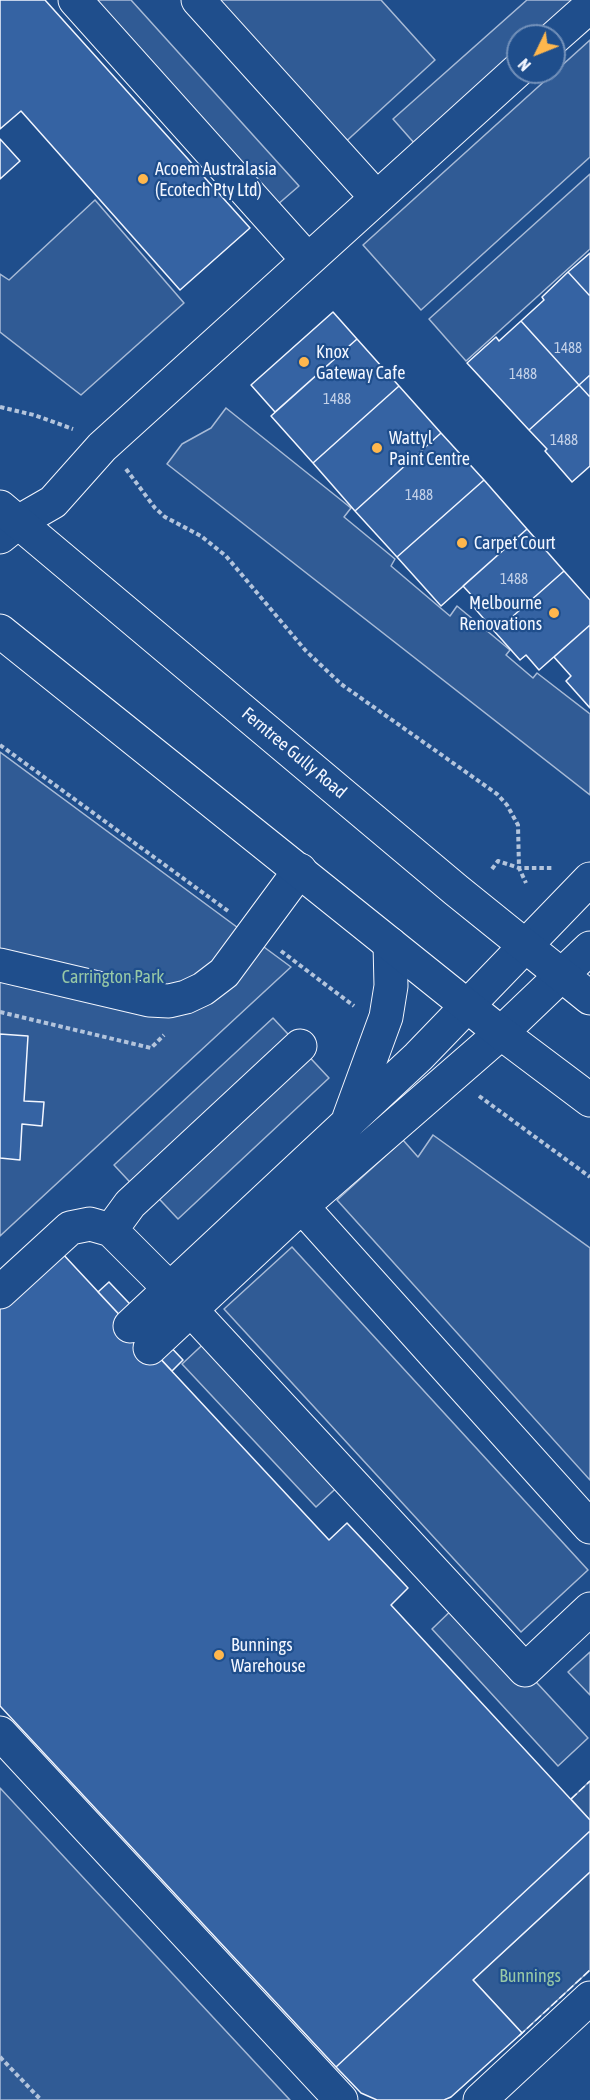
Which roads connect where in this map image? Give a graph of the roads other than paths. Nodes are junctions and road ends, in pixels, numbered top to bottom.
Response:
1 (75, 0) edge
2 (198, 0) edge
3 (590, 6) edge
4 (566, 27) edge
5 (506, 81) edge
6 (376, 197) junction
7 (308, 259) junction
8 (7, 522) edge
9 (0, 631) edge
10 (300, 870) junction
11 (576, 873) edge
12 (390, 944) junction
13 (526, 946) junction
14 (590, 948) edge
15 (0, 965) edge
16 (562, 975) junction
17 (590, 998) edge
18 (468, 1006) junction
19 (501, 1033) junction
20 (300, 1046) dead end
21 (590, 1100) edge
22 (347, 1125) junction
23 (292, 1196) junction
24 (111, 1230) junction
25 (0, 1292) edge
26 (181, 1299) junction
27 (140, 1337) dead end
28 (590, 1527) edge
29 (590, 1609) edge
30 (0, 1733) edge
31 (590, 1998) edge
32 (341, 2100) edge
33 (480, 2100) edge

1 - 7 main road
2 - 6 main road
3 - 4 main road
5 - 6 main road
6 - 7 main road
7 - 8 main road
8 - 13 main road, Ferntree Gully Road
9 - 10 main road
10 - 12 main road
10 - 15 main road
11 - 13 main road
12 - 18 main road
12 - 22 main road
13 - 16 main road, Ferntree Gully Road
13 - 18 main road
14 - 16 main road
16 - 17 main road, Ferntree Gully Road
16 - 19 main road
18 - 19 main road
18 - 22 main road
19 - 21 main road
19 - 23 main road
20 - 24 main road
22 - 23 main road
23 - 26 main road
23 - 28 main road
24 - 25 main road
24 - 26 main road
26 - 27 main road
26 - 29 main road
30 - 32 main road
31 - 33 main road

